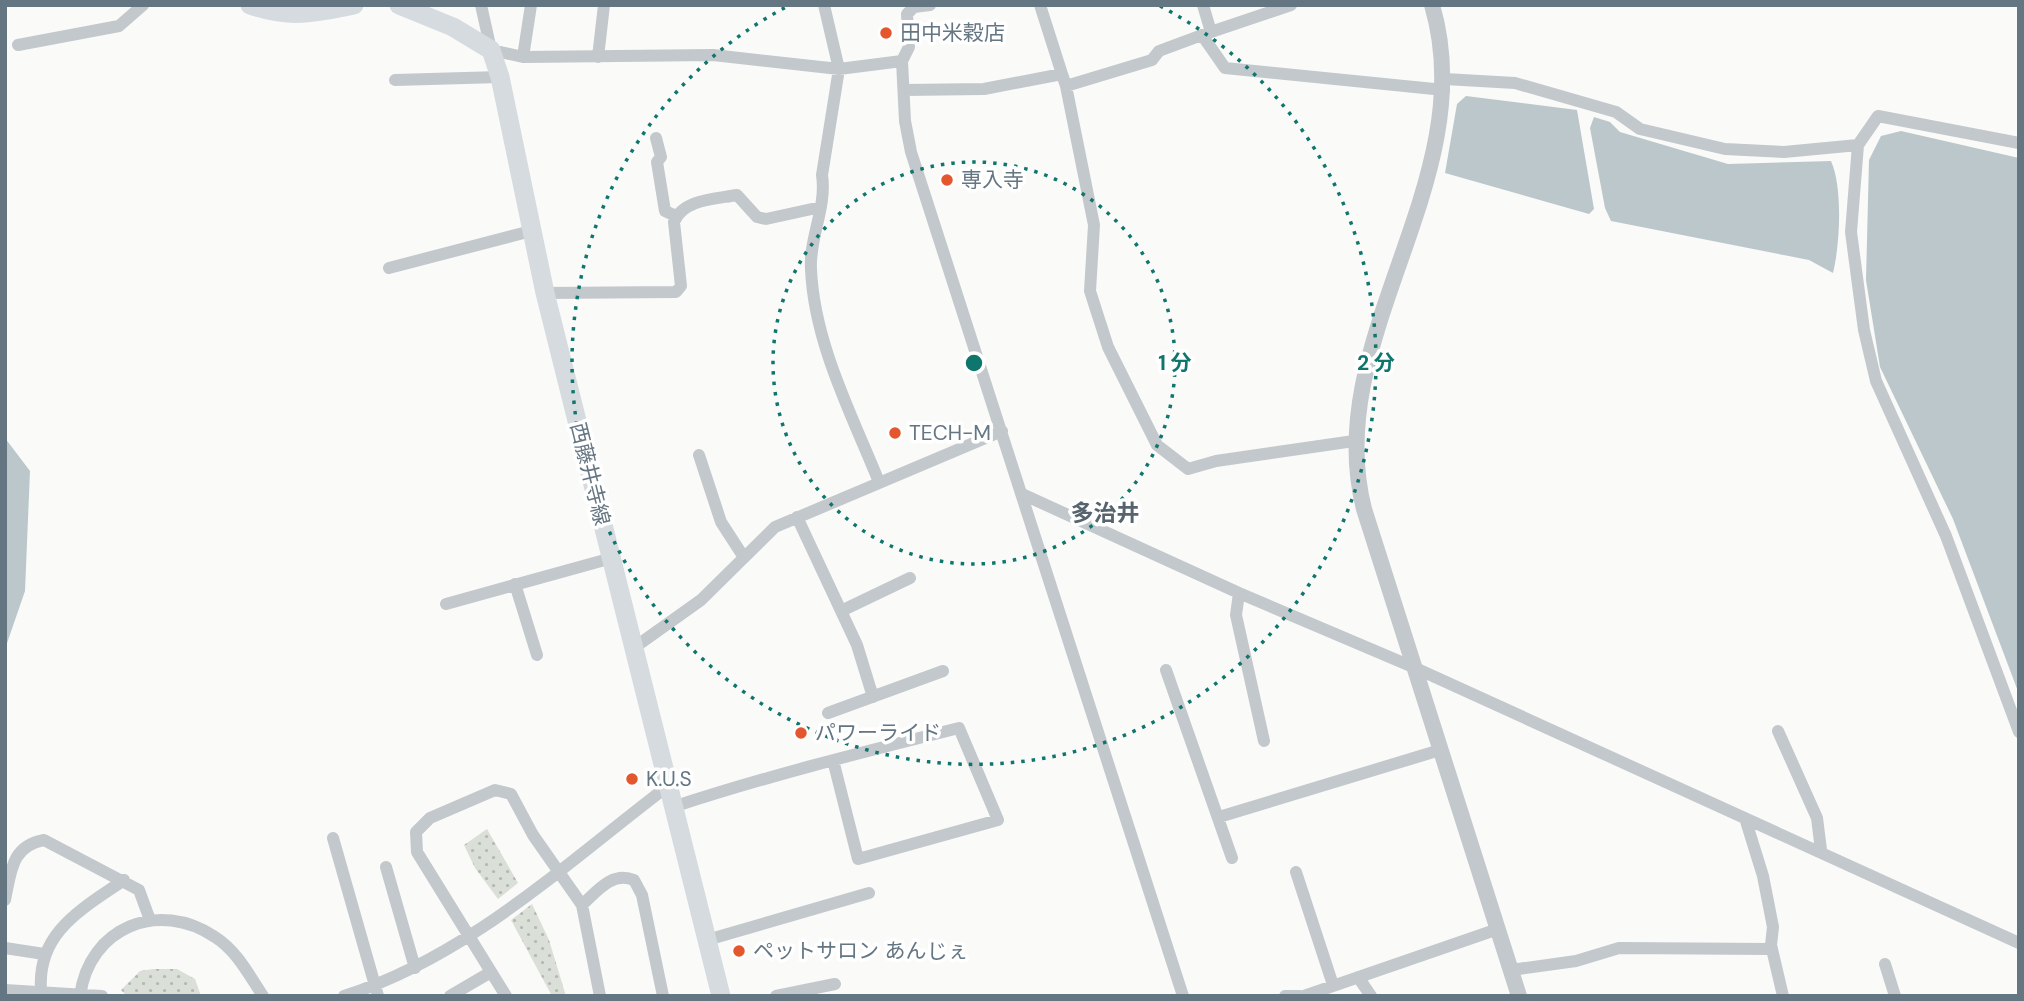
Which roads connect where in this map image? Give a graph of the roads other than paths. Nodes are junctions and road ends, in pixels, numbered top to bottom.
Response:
1 (143, 5) edge
2 (250, 5) edge
3 (354, 5) edge
4 (399, 5) edge
5 (481, 5) edge
6 (530, 5) edge
7 (604, 5) edge
8 (824, 5) edge
9 (930, 5) edge
10 (1040, 5) edge
11 (1203, 5) edge
12 (1291, 5) edge
13 (1432, 5) edge
14 (914, 6) edge
15 (1207, 34) junction
16 (18, 45) dead end
17 (491, 50) junction
18 (523, 57) junction
19 (598, 57) junction
20 (902, 61) junction
21 (839, 69) junction
22 (500, 78) junction
23 (395, 80) dead end
24 (1064, 80) junction
25 (1444, 85) junction
26 (904, 90) junction
27 (656, 138) dead end
28 (2019, 143) edge
29 (1858, 145) junction
30 (821, 207) junction
31 (676, 216) junction
32 (531, 231) junction
33 (389, 268) dead end
34 (545, 293) junction
35 (1002, 431) junction
36 (1354, 441) junction
37 (699, 455) dead end
38 (879, 482) junction
39 (1022, 494) junction
40 (797, 517) junction
41 (743, 556) junction
42 (612, 558) junction
43 (910, 578) dead end
44 (516, 584) junction
45 (1239, 593) junction
46 (446, 604) dead end
47 (841, 611) junction
48 (635, 647) junction
49 (537, 655) dead end
50 (1413, 667) junction
51 (1166, 670) dead end
52 (943, 671) dead end
53 (873, 697) junction
54 (828, 713) dead end
55 (1778, 731) dead end
56 (2019, 732) edge
57 (1264, 741) dead end
58 (1440, 750) junction
59 (833, 760) junction
60 (668, 786) junction
61 (673, 807) junction
62 (1219, 817) junction
63 (1745, 818) junction
64 (333, 838) dead end
65 (1821, 850) junction
66 (1232, 858) dead end
67 (386, 866) dead end
68 (557, 870) junction
69 (1296, 872) dead end
70 (124, 880) junction
71 (869, 893) dead end
72 (5, 900) edge
73 (582, 905) junction
74 (150, 919) junction
75 (1497, 929) junction
76 (471, 938) junction
77 (707, 940) junction
78 (2019, 943) edge
79 (5, 948) edge
80 (1771, 948) junction
81 (44, 954) junction
82 (1885, 964) dead end
83 (415, 968) junction
84 (1511, 970) junction
85 (491, 972) junction
86 (1358, 977) junction
87 (835, 984) dead end
88 (1334, 985) junction
89 (5, 990) edge
90 (41, 990) junction
91 (377, 991) edge
92 (80, 994) edge
93 (102, 996) edge
94 (263, 996) edge
95 (344, 996) edge
96 (450, 996) edge
97 (506, 996) edge
98 (600, 996) edge
99 (663, 996) edge
100 (721, 996) edge
101 (776, 996) edge
102 (1182, 996) edge
103 (1285, 996) edge
104 (1302, 996) edge
105 (1371, 996) edge
106 (1519, 996) edge
107 (1783, 996) edge
108 (1895, 996) edge

1 - 16 street
2 - 3 main road
4 - 17 main road
5 - 17 street
6 - 18 street
7 - 19 street
8 - 21 street
9 - 14 street
10 - 24 street
11 - 15 street
12 - 15 street
13 - 25 street
14 - 20 street
15 - 24 street
15 - 25 street
17 - 18 street
17 - 22 main road, 西藤井寺線
18 - 19 street
19 - 21 street
20 - 21 street
20 - 26 street
21 - 30 street
22 - 23 street
22 - 32 main road, 西藤井寺線
24 - 26 street
24 - 36 street
25 - 29 street
25 - 36 street
26 - 35 street
27 - 31 street
28 - 29 street
29 - 56 street
30 - 31 street
30 - 38 street
31 - 34 street
32 - 33 street
32 - 34 main road, 西藤井寺線
34 - 42 main road, 西藤井寺線
35 - 38 street
35 - 39 street
36 - 50 street
37 - 41 street
38 - 40 street
39 - 45 street
39 - 102 street
40 - 41 street
40 - 47 street
41 - 48 street
42 - 44 street
42 - 48 main road, 西藤井寺線
43 - 47 street
44 - 46 street
44 - 49 street
45 - 50 street
45 - 57 street
47 - 53 street
48 - 60 main road, 西藤井寺線
50 - 58 street
50 - 63 street
51 - 62 street
52 - 53 street
53 - 54 street
55 - 65 street
58 - 62 street
58 - 75 street
59 - 59 street
59 - 61 street
60 - 61 main road, 西藤井寺線
60 - 68 street
61 - 77 main road, 西藤井寺線
62 - 66 street
63 - 65 street
63 - 80 street
64 - 91 street
65 - 78 street
67 - 83 street
68 - 73 street
68 - 76 street
68 - 76 street
69 - 88 street
70 - 72 street
70 - 74 street
70 - 81 street
71 - 77 street
73 - 98 street
73 - 99 street
74 - 92 street
74 - 94 street
75 - 84 street
75 - 86 street
76 - 83 street
76 - 85 street
77 - 100 main road, 西藤井寺線
79 - 81 street
80 - 84 street
80 - 107 street
81 - 90 street
82 - 108 street
83 - 91 street
84 - 106 street
85 - 96 street
85 - 97 street
86 - 88 street
86 - 105 street
87 - 101 street
88 - 104 street
89 - 90 street
90 - 92 street
91 - 95 street
92 - 93 street
103 - 104 street

